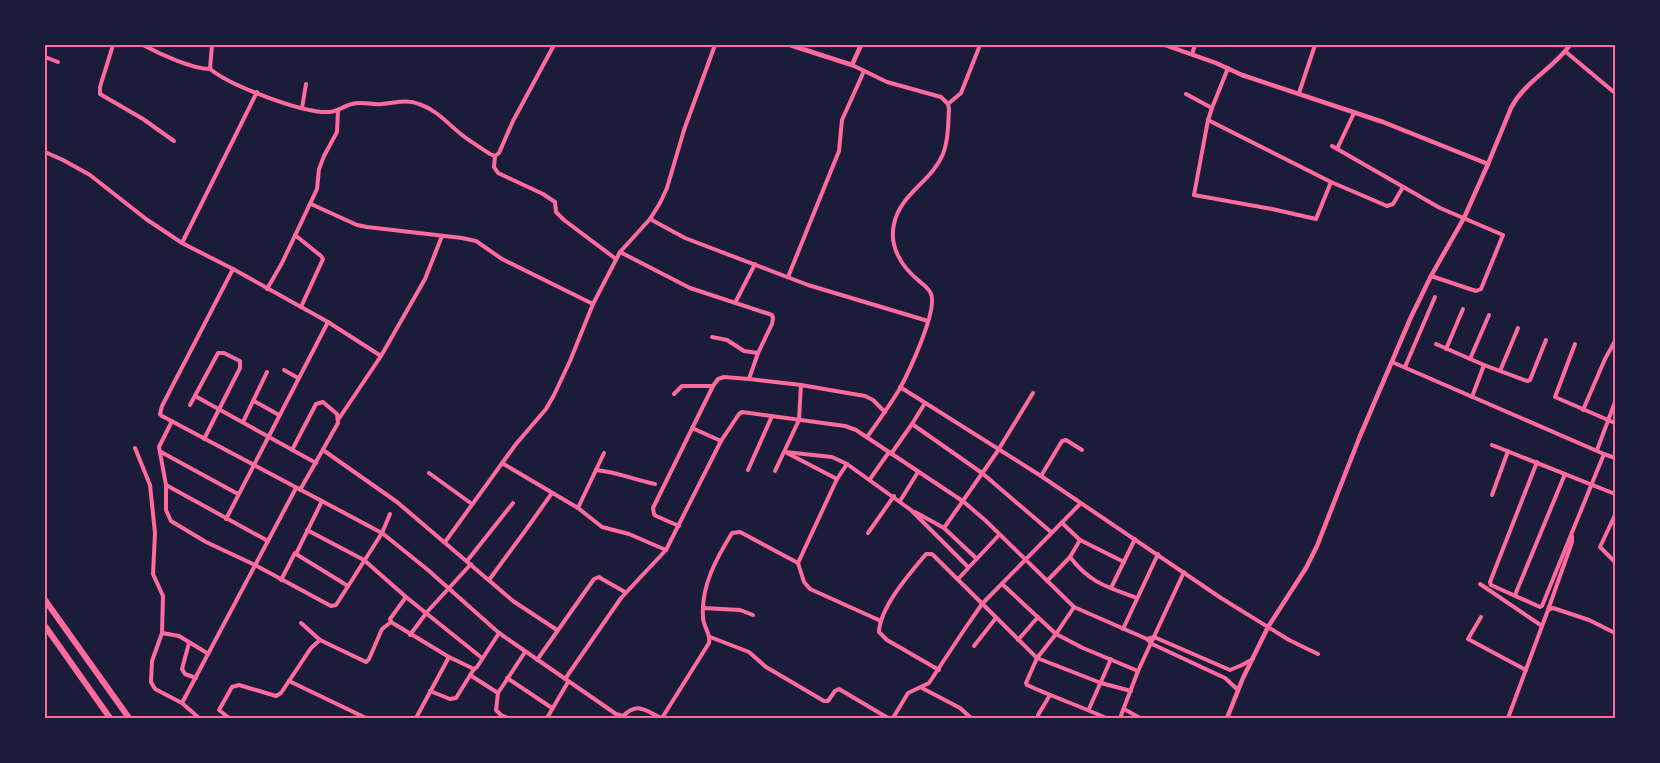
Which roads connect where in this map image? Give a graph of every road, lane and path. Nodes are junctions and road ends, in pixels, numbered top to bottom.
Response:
1 (113, 45) edge
2 (143, 45) edge
3 (212, 45) edge
4 (554, 45) edge
5 (715, 45) edge
6 (790, 45) edge
7 (861, 45) edge
8 (980, 45) edge
9 (1165, 45) edge
10 (1195, 45) edge
11 (1315, 45) edge
12 (1570, 45) edge
13 (1566, 52) junction
14 (1192, 54) junction
15 (45, 57) edge
16 (58, 62) dead end
17 (852, 65) junction
18 (1228, 68) junction
19 (210, 69) junction
20 (864, 71) junction
21 (306, 84) dead end
22 (257, 92) junction
23 (1615, 92) edge
24 (1299, 93) junction
25 (1186, 94) dead end
26 (948, 104) junction
27 (302, 108) junction
28 (1212, 108) junction
29 (338, 110) junction
30 (1354, 113) junction
31 (1208, 120) junction
32 (174, 141) dead end
33 (1332, 146) dead end
34 (1337, 149) junction
35 (45, 152) edge
36 (495, 156) junction
37 (1488, 164) junction
38 (1331, 182) junction
39 (1403, 187) junction
40 (311, 204) junction
41 (1464, 218) junction
42 (650, 219) junction
43 (295, 235) junction
44 (442, 236) junction
45 (182, 243) junction
46 (620, 252) junction
47 (616, 259) junction
48 (755, 264) junction
49 (233, 268) junction
50 (1431, 276) junction
51 (788, 277) junction
52 (267, 289) junction
53 (1435, 297) dead end
54 (735, 303) junction
55 (593, 304) junction
56 (301, 308) junction
57 (1463, 309) dead end
58 (1489, 314) dead end
59 (928, 320) junction
60 (328, 322) junction
61 (1518, 328) dead end
62 (712, 337) dead end
63 (1546, 340) dead end
64 (1615, 341) edge
65 (1436, 344) dead end
66 (1575, 344) dead end
67 (1446, 349) junction
68 (758, 353) junction
69 (380, 356) junction
70 (1470, 359) junction
71 (1392, 362) junction
72 (1484, 365) junction
73 (1405, 367) junction
74 (284, 370) dead end
75 (1500, 371) junction
76 (267, 372) dead end
77 (298, 378) junction
78 (749, 379) junction
79 (801, 385) junction
80 (713, 386) junction
81 (900, 387) junction
82 (1033, 393) dead end
83 (674, 394) dead end
84 (196, 396) junction
85 (1472, 397) junction
86 (254, 401) junction
87 (1615, 402) edge
88 (925, 403) junction
89 (190, 405) dead end
90 (220, 409) junction
91 (1584, 410) junction
92 (885, 412) junction
93 (279, 414) junction
94 (772, 416) junction
95 (338, 420) junction
96 (800, 420) junction
97 (1608, 420) junction
98 (172, 421) junction
99 (243, 422) junction
100 (1615, 423) edge
101 (912, 424) junction
102 (692, 428) junction
103 (268, 436) junction
104 (868, 437) junction
105 (204, 439) junction
106 (721, 441) junction
107 (1492, 445) dead end
108 (135, 448) dead end
109 (998, 449) junction
110 (292, 450) junction
111 (323, 450) junction
112 (1082, 450) dead end
113 (1597, 450) junction
114 (1508, 451) junction
115 (161, 452) junction
116 (785, 452) junction
117 (604, 453) dead end
118 (890, 453) junction
119 (1604, 454) junction
120 (1615, 458) edge
121 (1537, 462) junction
122 (316, 463) junction
123 (502, 463) junction
124 (847, 464) junction
125 (253, 465) junction
126 (596, 470) junction
127 (748, 470) dead end
128 (775, 471) dead end
129 (918, 472) junction
130 (429, 473) dead end
131 (982, 473) junction
132 (1565, 474) junction
133 (1041, 476) junction
134 (837, 479) junction
135 (870, 479) junction
136 (655, 484) dead end
137 (1592, 484) junction
138 (166, 485) junction
139 (298, 489) junction
140 (552, 493) junction
141 (238, 494) junction
142 (1615, 494) edge
143 (1492, 495) dead end
144 (894, 496) junction
145 (322, 501) junction
146 (900, 501) junction
147 (964, 502) junction
148 (514, 503) dead end
149 (472, 504) junction
150 (1080, 504) junction
151 (578, 508) junction
152 (911, 510) junction
153 (390, 514) dead end
154 (1615, 515) edge
155 (226, 519) junction
156 (1062, 523) junction
157 (679, 526) junction
158 (944, 528) junction
159 (307, 530) junction
160 (1051, 532) junction
161 (382, 533) junction
162 (868, 533) dead end
163 (1572, 533) junction
164 (999, 535) junction
165 (1135, 539) junction
166 (1080, 540) junction
167 (268, 541) junction
168 (445, 542) junction
169 (666, 550) junction
170 (296, 553) junction
171 (1158, 554) junction
172 (1070, 557) junction
173 (976, 559) junction
174 (364, 560) junction
175 (1025, 560) junction
176 (469, 562) junction
177 (1124, 562) junction
178 (1615, 562) edge
179 (798, 563) junction
180 (255, 565) junction
181 (968, 567) junction
182 (1184, 572) junction
183 (958, 578) junction
184 (281, 580) junction
185 (488, 580) junction
186 (1047, 581) junction
187 (1002, 584) junction
188 (1480, 584) dead end
189 (348, 586) junction
190 (1110, 588) junction
191 (449, 589) junction
192 (626, 592) junction
193 (1515, 595) junction
194 (406, 597) junction
195 (1137, 598) junction
196 (45, 600) edge
197 (982, 604) junction
198 (1074, 607) junction
199 (703, 608) junction
200 (1548, 610) junction
201 (427, 612) junction
202 (753, 615) dead end
203 (1038, 617) junction
204 (1481, 617) dead end
205 (996, 618) junction
206 (881, 621) junction
207 (391, 622) junction
208 (300, 623) dead end
209 (45, 626) edge
210 (1542, 626) junction
211 (1268, 627) junction
212 (1123, 629) junction
213 (557, 630) junction
214 (162, 633) junction
215 (499, 633) junction
216 (1615, 633) edge
217 (1056, 634) junction
218 (410, 635) junction
219 (710, 637) junction
220 (1154, 637) junction
221 (1148, 639) junction
222 (320, 640) junction
223 (1018, 640) junction
224 (189, 643) junction
225 (1152, 644) junction
226 (974, 646) dead end
227 (525, 652) junction
228 (207, 654) junction
229 (1318, 654) dead end
230 (449, 657) junction
231 (482, 658) junction
232 (1037, 658) junction
233 (1111, 659) junction
234 (1254, 659) junction
235 (537, 660) junction
236 (474, 669) junction
237 (1228, 669) junction
238 (939, 670) junction
239 (1526, 670) junction
240 (1138, 671) junction
241 (470, 675) junction
242 (196, 678) junction
243 (507, 678) junction
244 (1225, 678) junction
245 (567, 680) junction
246 (289, 681) junction
247 (1100, 683) junction
248 (922, 688) junction
249 (1238, 690) junction
250 (1131, 691) junction
251 (430, 692) junction
252 (498, 693) junction
253 (1050, 696) junction
254 (182, 703) junction
255 (552, 708) junction
256 (1089, 709) junction
257 (1124, 709) junction
258 (110, 718) edge
259 (129, 718) edge
260 (199, 718) edge
261 (229, 718) edge
262 (366, 718) edge
263 (416, 718) edge
264 (508, 718) edge
265 (547, 718) edge
266 (661, 718) edge
267 (888, 718) edge
268 (893, 718) edge
269 (971, 718) edge
270 (1038, 718) edge
271 (1106, 718) edge
272 (1120, 718) edge
273 (1140, 718) edge
274 (1227, 718) edge
275 (1508, 718) edge

1 - 32 street
2 - 19 street
3 - 19 street
4 - 36 street
5 - 42 street
6 - 17 street
7 - 17 street
8 - 26 street
9 - 14 street
10 - 14 street
11 - 24 street
12 - 13 street
13 - 23 street
13 - 37 street
14 - 18 street
15 - 16 street
17 - 20 street
18 - 24 street
18 - 28 street
19 - 22 street
20 - 26 street
20 - 51 street
21 - 27 street
22 - 27 street
22 - 45 street
24 - 30 street
25 - 28 street
26 - 59 street
27 - 29 street
28 - 31 street
29 - 36 street
29 - 40 street
30 - 34 street
30 - 37 street
31 - 38 street
31 - 38 street
33 - 34 street
34 - 39 street
35 - 45 street
36 - 47 street
37 - 41 street
38 - 39 street
39 - 41 street
40 - 43 street
40 - 44 street
41 - 50 street
41 - 50 street
42 - 46 street
42 - 48 street
43 - 52 street
43 - 56 street
44 - 55 street
44 - 69 street
45 - 49 street
46 - 47 street
46 - 54 street
47 - 55 street
48 - 51 street
48 - 54 street
49 - 52 street
49 - 98 street
50 - 71 street
51 - 59 street
52 - 56 street
53 - 73 street
54 - 68 street
55 - 123 street
56 - 60 street
57 - 67 street
58 - 70 street
59 - 81 street
60 - 69 street
60 - 77 street
61 - 75 street
62 - 68 street
63 - 75 street
64 - 91 street
65 - 67 street
66 - 91 street
67 - 70 street
68 - 78 street
69 - 95 street
70 - 72 street
71 - 73 street
71 - 211 street
72 - 75 street
72 - 85 street
73 - 85 street
74 - 77 street
76 - 86 street
77 - 93 street
78 - 79 street
78 - 80 street
79 - 92 street
79 - 96 street
80 - 83 street
80 - 102 street
81 - 88 street
81 - 92 street
82 - 109 street
84 - 89 street
84 - 90 street
84 - 90 street
85 - 113 street
86 - 93 street
86 - 99 street
87 - 97 street
88 - 101 street
88 - 109 street
90 - 99 street
90 - 105 street
91 - 97 street
92 - 104 street
93 - 103 street
94 - 96 street
94 - 106 street
94 - 127 street
95 - 110 street
95 - 111 street
96 - 104 street
96 - 116 street
97 - 100 street
97 - 113 street
98 - 105 street
98 - 115 street
99 - 103 street
101 - 118 street
101 - 131 street
102 - 106 street
102 - 157 street
103 - 110 street
103 - 125 street
104 - 118 street
105 - 125 street
106 - 157 street
107 - 114 street
108 - 214 street
109 - 131 street
109 - 133 street
110 - 122 street
111 - 122 street
111 - 168 street
112 - 133 street
113 - 119 street
114 - 121 street
114 - 143 street
115 - 138 street
115 - 141 street
116 - 124 street
116 - 128 street
116 - 134 street
117 - 126 street
118 - 129 street
118 - 135 street
119 - 120 street
119 - 137 street
121 - 132 street
121 - 193 street
122 - 139 street
123 - 140 street
123 - 149 street
124 - 134 street
124 - 135 street
125 - 139 street
125 - 141 street
126 - 136 street
126 - 151 street
129 - 146 street
129 - 147 street
130 - 149 street
131 - 147 street
131 - 160 street
132 - 137 street
132 - 193 street
133 - 150 street
134 - 179 street
135 - 144 street
137 - 142 street
137 - 163 street
138 - 155 street
138 - 180 street
139 - 145 street
139 - 167 street
140 - 151 street
140 - 185 street
141 - 155 street
144 - 146 street
144 - 162 street
145 - 159 street
145 - 161 street
146 - 152 street
147 - 158 street
147 - 164 street
148 - 176 street
149 - 168 street
150 - 156 street
150 - 165 street
151 - 169 street
152 - 158 street
152 - 181 street
153 - 161 street
154 - 178 street
155 - 167 street
156 - 160 street
156 - 166 street
157 - 169 street
158 - 173 street
159 - 170 street
159 - 174 street
160 - 175 street
161 - 174 street
161 - 191 street
163 - 193 street
163 - 200 street
164 - 173 street
164 - 175 street
165 - 171 street
165 - 177 street
166 - 172 street
166 - 177 street
167 - 180 street
168 - 176 street
169 - 192 street
170 - 184 street
170 - 189 street
171 - 182 street
171 - 195 street
172 - 186 street
172 - 190 street
173 - 181 street
174 - 189 street
174 - 194 street
175 - 186 street
175 - 187 street
176 - 185 street
176 - 191 street
177 - 190 street
179 - 199 street
179 - 206 street
180 - 184 street
180 - 228 street
181 - 183 street
182 - 211 street
182 - 220 street
183 - 197 street
183 - 206 street
184 - 189 street
185 - 213 street
186 - 198 street
187 - 197 street
187 - 203 street
188 - 210 street
190 - 195 street
191 - 201 street
191 - 215 street
192 - 213 street
192 - 245 street
194 - 201 street
194 - 207 street
195 - 212 street
196 - 259 highway
197 - 205 street
197 - 238 street
198 - 212 street
198 - 217 street
199 - 202 street
199 - 219 street
200 - 210 street
200 - 216 street
201 - 218 street
201 - 231 street
203 - 217 street
203 - 223 street
204 - 239 street
205 - 223 street
205 - 226 street
206 - 238 street
207 - 218 street
207 - 222 street
208 - 222 street
209 - 258 highway
210 - 239 street
211 - 229 street
211 - 234 street
212 - 221 street
213 - 235 street
214 - 224 street
214 - 254 street
215 - 227 street
215 - 231 street
217 - 232 street
217 - 233 street
218 - 230 street
219 - 266 street
219 - 267 street
220 - 221 street
220 - 225 street
220 - 237 street
221 - 225 street
222 - 246 street
223 - 232 street
224 - 228 street
224 - 242 street
225 - 240 street
225 - 244 street
227 - 235 street
227 - 243 street
228 - 242 street
230 - 236 street
230 - 251 street
231 - 236 street
232 - 247 street
232 - 253 street
233 - 240 street
233 - 247 street
234 - 237 street
234 - 249 street
235 - 245 street
236 - 241 street
237 - 244 street
238 - 248 street
239 - 275 street
240 - 250 street
241 - 251 street
241 - 252 street
242 - 254 street
243 - 252 street
243 - 255 street
244 - 249 street
245 - 255 street
245 - 266 street
246 - 261 street
246 - 262 street
247 - 250 street
247 - 256 street
248 - 268 street
248 - 269 street
249 - 274 street
250 - 257 street
251 - 263 street
252 - 264 street
253 - 256 street
253 - 270 street
254 - 260 street
255 - 265 street
256 - 271 street
257 - 272 street
257 - 273 street

